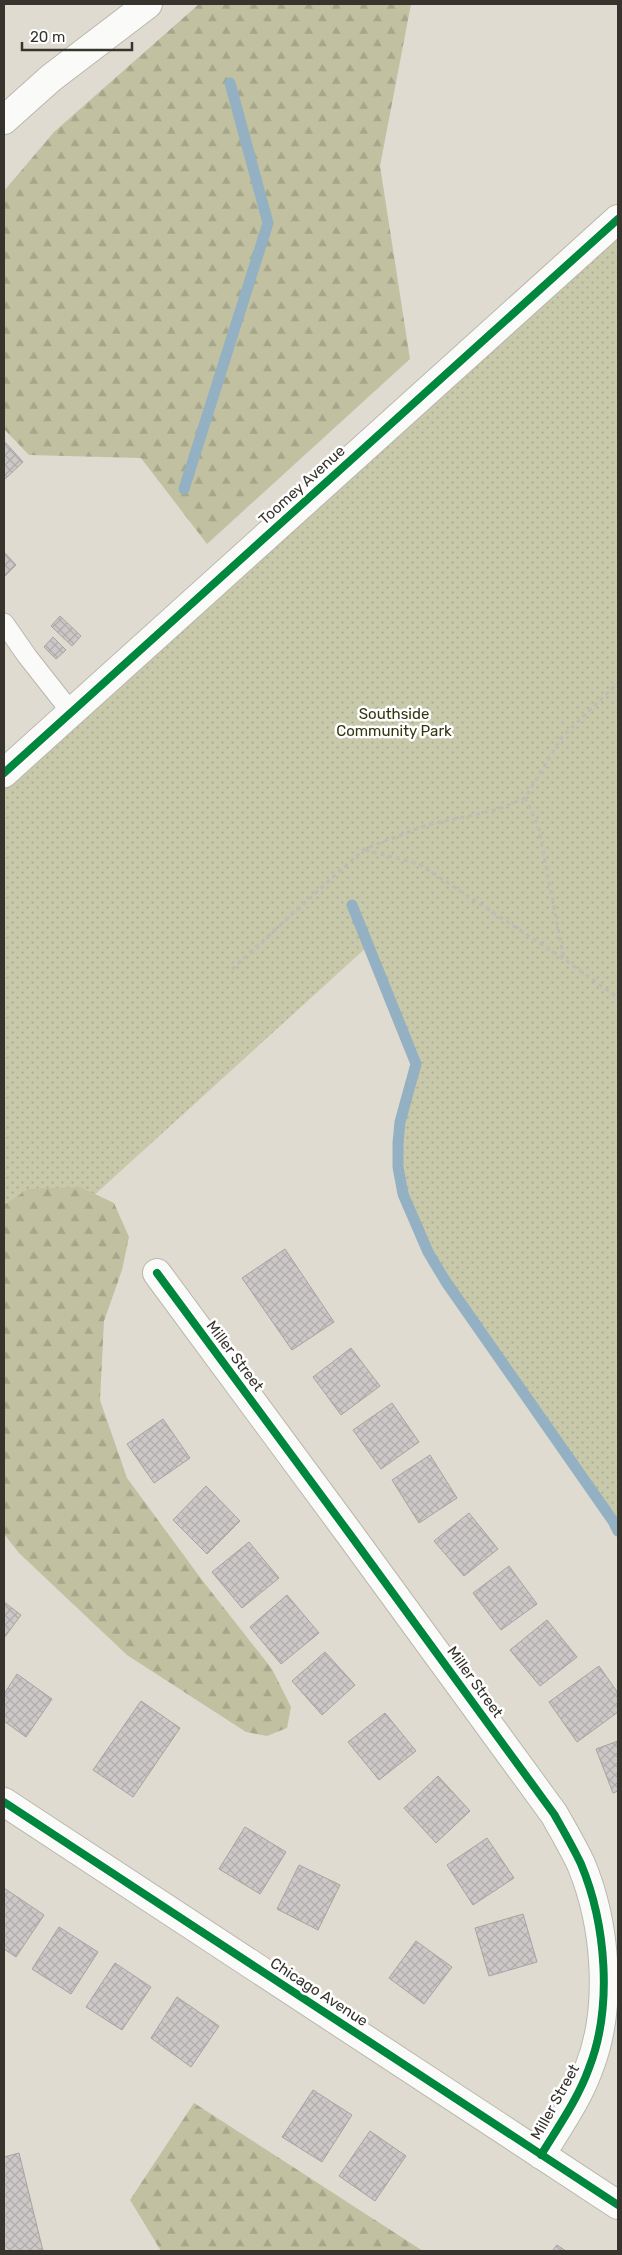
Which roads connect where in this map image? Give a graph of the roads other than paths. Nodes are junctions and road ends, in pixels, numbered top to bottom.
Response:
1 (148, 4) edge
2 (4, 120) edge
3 (618, 219) edge
4 (4, 622) edge
5 (71, 712) junction
6 (4, 773) edge
7 (156, 1273) dead end
8 (4, 1802) edge
9 (541, 2154) junction
10 (618, 2205) edge

1 - 2 main road
3 - 5 main road, Toomey Avenue
4 - 5 lane
5 - 6 main road, Toomey Avenue
7 - 9 main road, Miller Street
8 - 9 main road, Chicago Avenue
9 - 10 main road, Chicago Avenue

